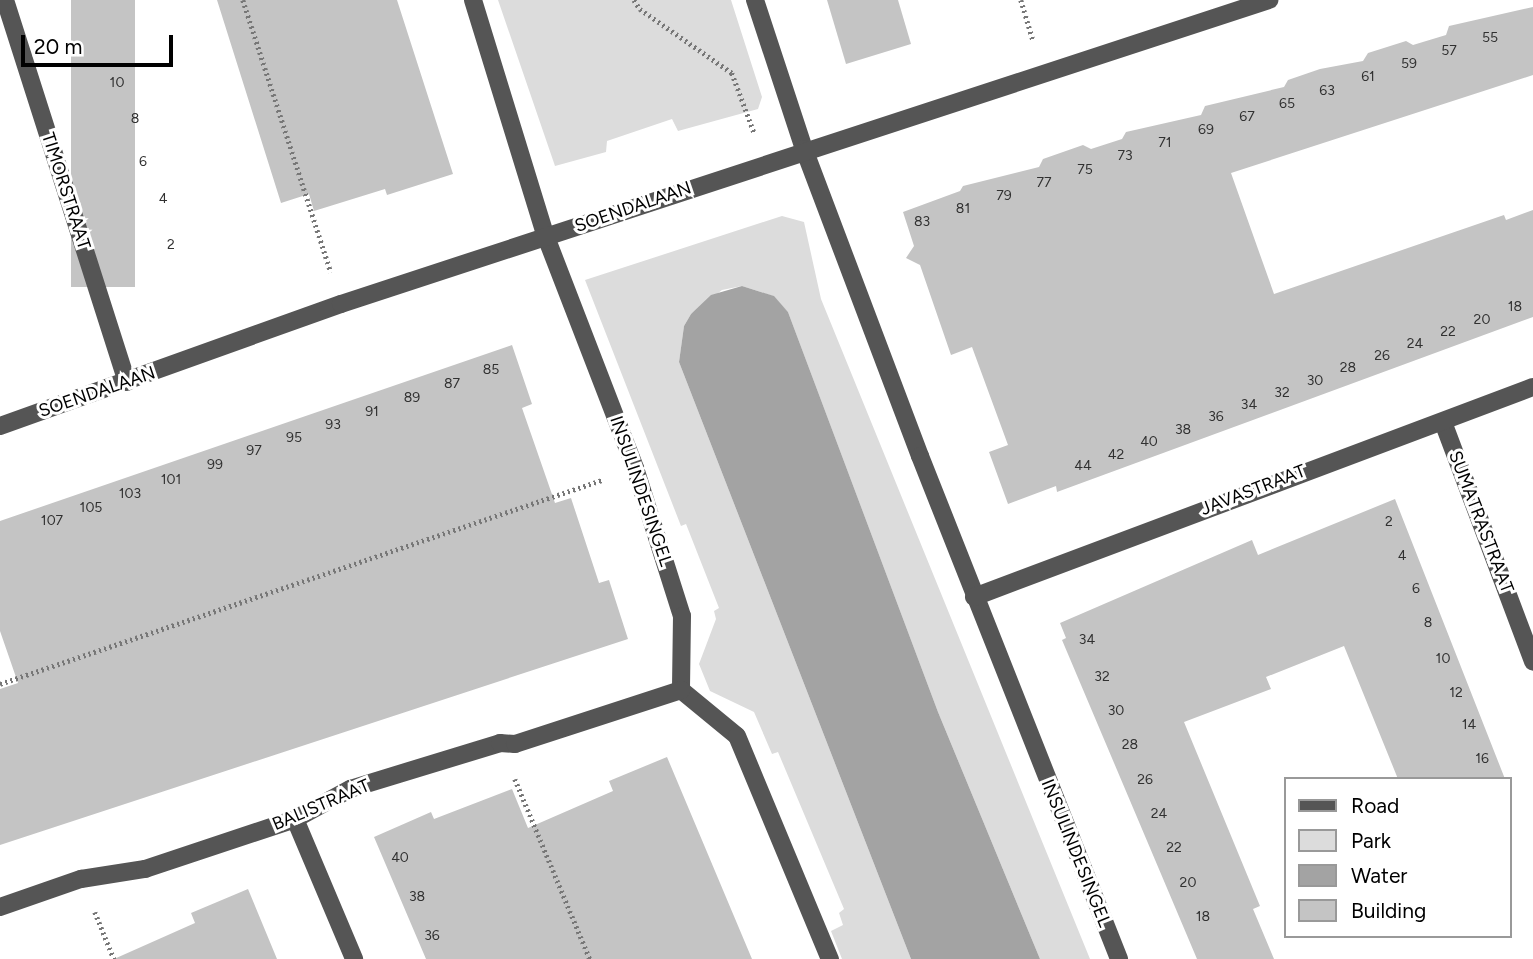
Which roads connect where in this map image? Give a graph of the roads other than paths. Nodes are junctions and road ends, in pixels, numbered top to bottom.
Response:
1 (5, 0) edge
2 (473, 0) edge
3 (755, 0) edge
4 (1269, 0) edge
5 (804, 149) junction
6 (546, 237) junction
7 (127, 382) junction
8 (1533, 387) edge
9 (1443, 422) junction
10 (0, 426) edge
11 (974, 597) junction
12 (1533, 662) edge
13 (681, 690) junction
14 (295, 819) junction
15 (0, 906) edge
16 (354, 959) edge
17 (830, 959) edge
18 (1119, 959) edge

1 - 7 street, TIMORSTRAAT
2 - 6 street, INSULINDESINGEL
3 - 5 street, INSULINDESINGEL
4 - 5 street, SOENDALAAN
5 - 6 street, SOENDALAAN
5 - 11 street, INSULINDESINGEL
6 - 7 street, SOENDALAAN
6 - 13 street, INSULINDESINGEL
7 - 10 street, SOENDALAAN
8 - 9 street, JAVASTRAAT
9 - 11 street, JAVASTRAAT
9 - 12 street, SUMATRASTRAAT
11 - 18 street, INSULINDESINGEL
13 - 14 street, BALISTRAAT
13 - 17 street
14 - 15 street, BALISTRAAT
14 - 16 street

